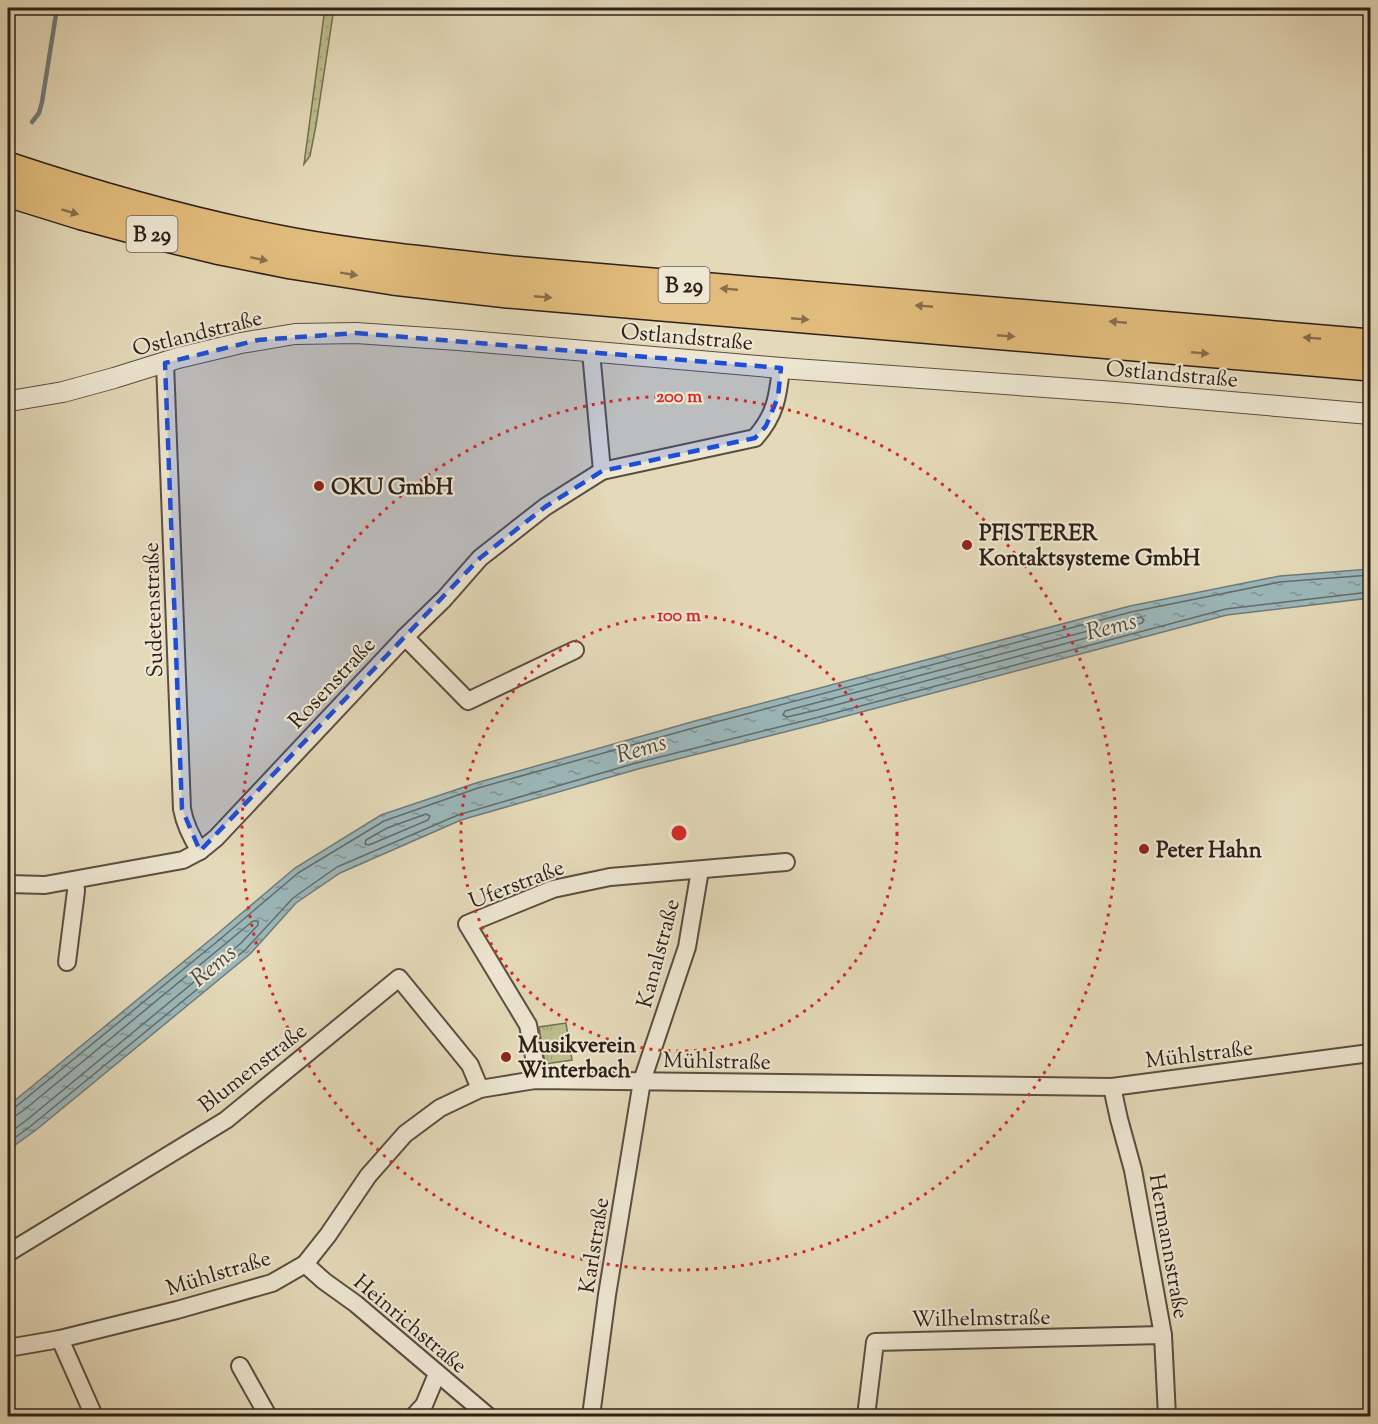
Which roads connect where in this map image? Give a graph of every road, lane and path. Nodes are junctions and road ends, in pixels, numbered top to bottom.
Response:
1 (8, 166) edge
2 (10, 194) edge
3 (1371, 343) edge
4 (591, 352) junction
5 (165, 363) junction
6 (1371, 367) edge
7 (782, 368) junction
8 (8, 399) edge
9 (1371, 414) edge
10 (602, 471) junction
11 (405, 637) junction
12 (575, 650) dead end
13 (200, 850) junction
14 (786, 862) dead end
15 (700, 870) junction
16 (75, 880) junction
17 (8, 884) edge
18 (67, 962) dead end
19 (1371, 1053) edge
20 (535, 1080) junction
21 (642, 1081) junction
22 (1112, 1087) junction
23 (480, 1089) junction
24 (8, 1253) edge
25 (305, 1264) junction
26 (1163, 1335) junction
27 (60, 1339) junction
28 (8, 1347) edge
29 (240, 1366) dead end
30 (437, 1374) junction
31 (94, 1416) edge
32 (268, 1416) edge
33 (414, 1416) edge
34 (488, 1416) edge
35 (591, 1416) edge
36 (866, 1416) edge
37 (1167, 1416) edge

3 -> 1 highway, B 29
2 -> 6 highway, B 29
4 - 5 street, Ostlandstraße
4 - 7 street, Ostlandstraße
4 - 10 street
5 - 8 street, Ostlandstraße
5 - 13 street, Sudetenstraße
7 - 9 street, Ostlandstraße
7 - 10 street, Rosenstraße
10 - 11 street, Rosenstraße
11 - 12 street
11 - 13 street, Rosenstraße
13 - 16 street, Rosenstraße
14 - 15 street, Uferstraße
15 - 20 street, Uferstraße
15 - 21 street, Kanalstraße
16 - 17 street, Rosenstraße
16 - 18 street
19 - 22 street, Mühlstraße
20 - 21 street, Mühlstraße
20 - 23 street, Mühlstraße
21 - 22 street, Mühlstraße
21 - 35 street, Karlstraße
22 - 26 street, Hermannstraße
23 - 24 street, Blumenstraße
23 - 25 street, Mühlstraße
25 - 27 street, Mühlstraße
25 - 30 street, Heinrichstraße
26 - 36 street, Wilhelmstraße
26 - 37 street, Hermannstraße
27 - 28 street, Mühlstraße
27 - 31 street
29 - 32 street
30 - 33 street
30 - 34 street, Heinrichstraße

